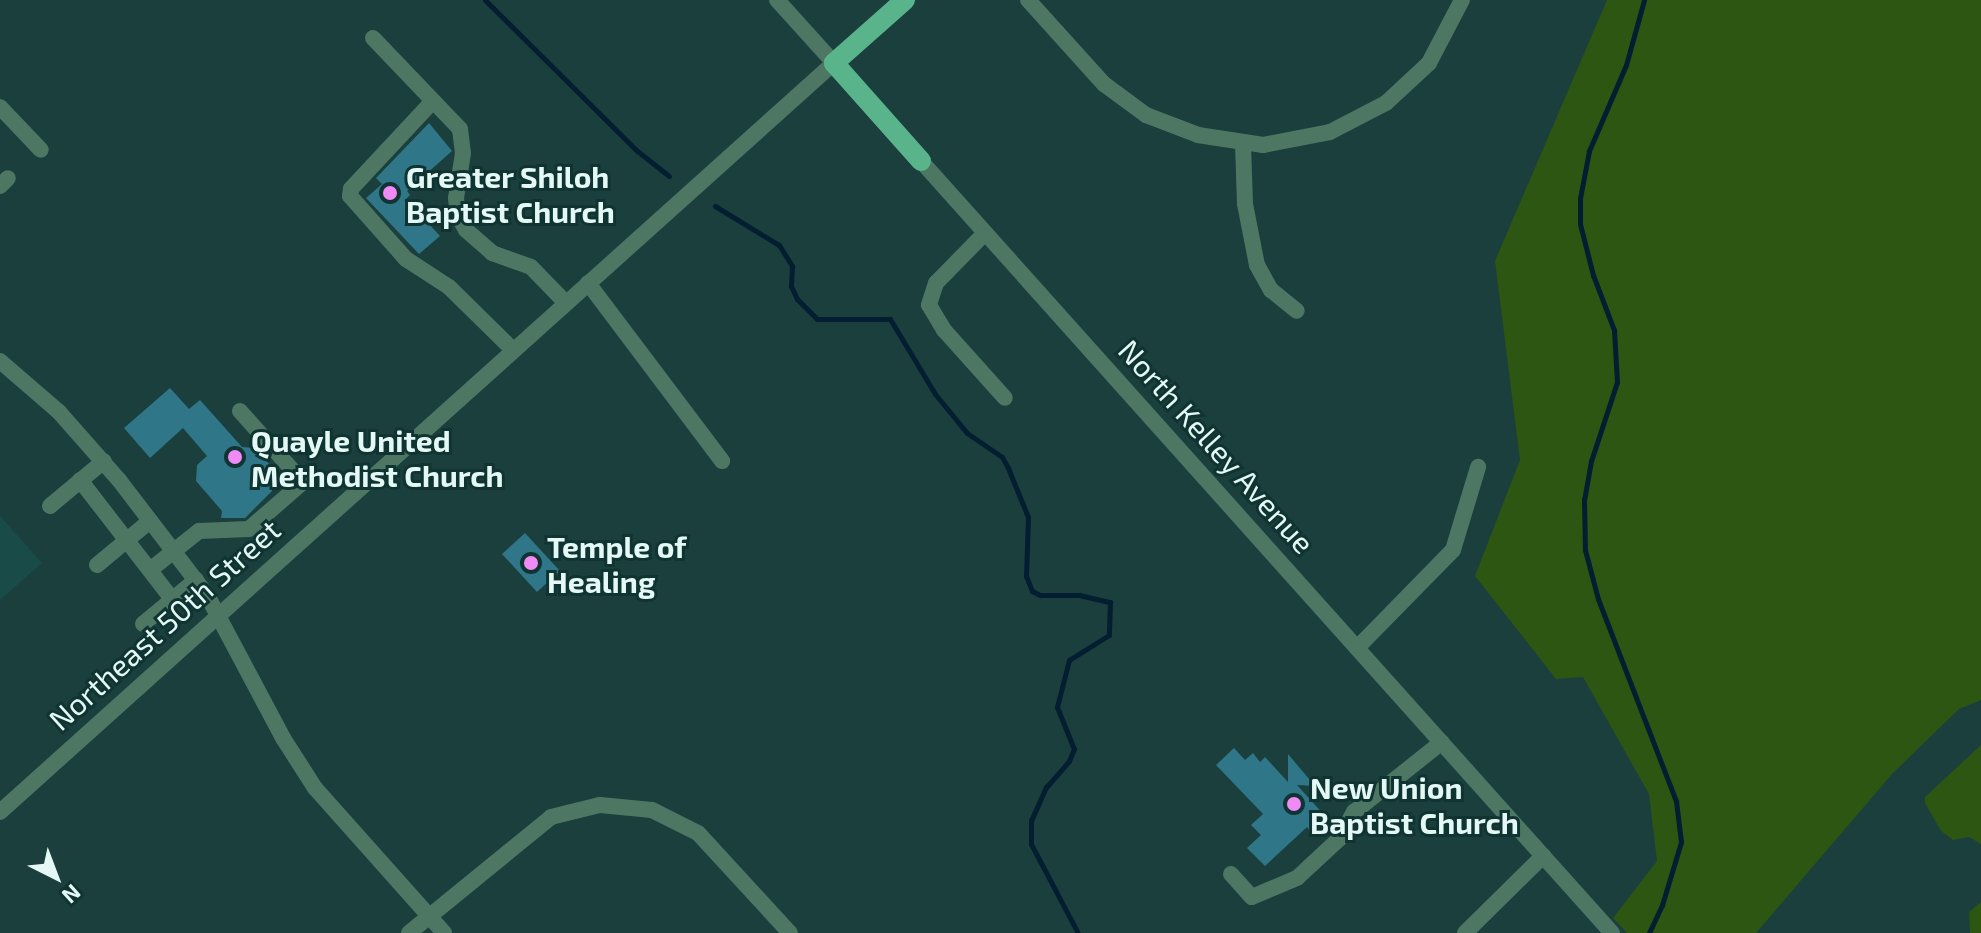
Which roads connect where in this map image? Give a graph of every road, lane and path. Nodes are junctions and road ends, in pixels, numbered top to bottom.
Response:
1 (777, 0) edge
2 (905, 0) edge
3 (1028, 0) edge
4 (1462, 0) edge
5 (373, 38) dead end
6 (834, 63) junction
7 (432, 102) junction
8 (0, 107) edge
9 (1243, 144) junction
10 (41, 150) dead end
11 (921, 161) joint
12 (985, 233) junction
13 (588, 283) junction
14 (566, 303) junction
15 (1297, 311) dead end
16 (513, 350) junction
17 (0, 361) edge
18 (1005, 398) dead end
19 (240, 411) dead end
20 (104, 461) junction
21 (722, 461) dead end
22 (1478, 467) dead end
23 (80, 480) junction
24 (128, 492) junction
25 (50, 506) dead end
26 (104, 511) junction
27 (150, 521) junction
28 (126, 540) junction
29 (173, 550) junction
30 (97, 565) dead end
31 (150, 570) junction
32 (196, 580) junction
33 (172, 599) junction
34 (219, 615) junction
35 (143, 624) dead end
36 (1357, 648) junction
37 (1442, 742) junction
38 (0, 812) edge
39 (1543, 856) junction
40 (1231, 874) dead end
41 (429, 916) junction
42 (409, 933) edge
43 (444, 933) edge
44 (790, 933) edge
45 (1465, 933) edge
46 (1612, 933) edge

1 - 6 street, North Kelley Avenue
2 - 6 main road, Northeast 50th Street
3 - 9 street
4 - 9 street
5 - 7 street
6 - 11 main road, North Kelley Avenue
6 - 13 street, Northeast 50th Street
7 - 14 street
7 - 16 street
8 - 10 street
9 - 15 street
11 - 12 street, North Kelley Avenue
12 - 18 street
12 - 36 street, North Kelley Avenue
13 - 14 street, Northeast 50th Street
13 - 21 street
14 - 16 street, Northeast 50th Street
16 - 34 street, Northeast 50th Street
17 - 20 street
19 - 29 street
20 - 23 street
20 - 24 street
22 - 36 street
23 - 25 street
23 - 26 street
24 - 26 street
24 - 27 street
26 - 28 street
27 - 28 street
27 - 29 street
28 - 30 street
28 - 31 street
29 - 31 street
29 - 32 street
31 - 33 street
32 - 33 street
32 - 34 street
33 - 35 street
34 - 38 street, Northeast 50th Street
34 - 41 street
36 - 37 street, North Kelley Avenue
37 - 39 street, North Kelley Avenue
37 - 40 street
39 - 45 street
39 - 46 street, North Kelley Avenue
41 - 42 street
41 - 43 street
41 - 44 street

